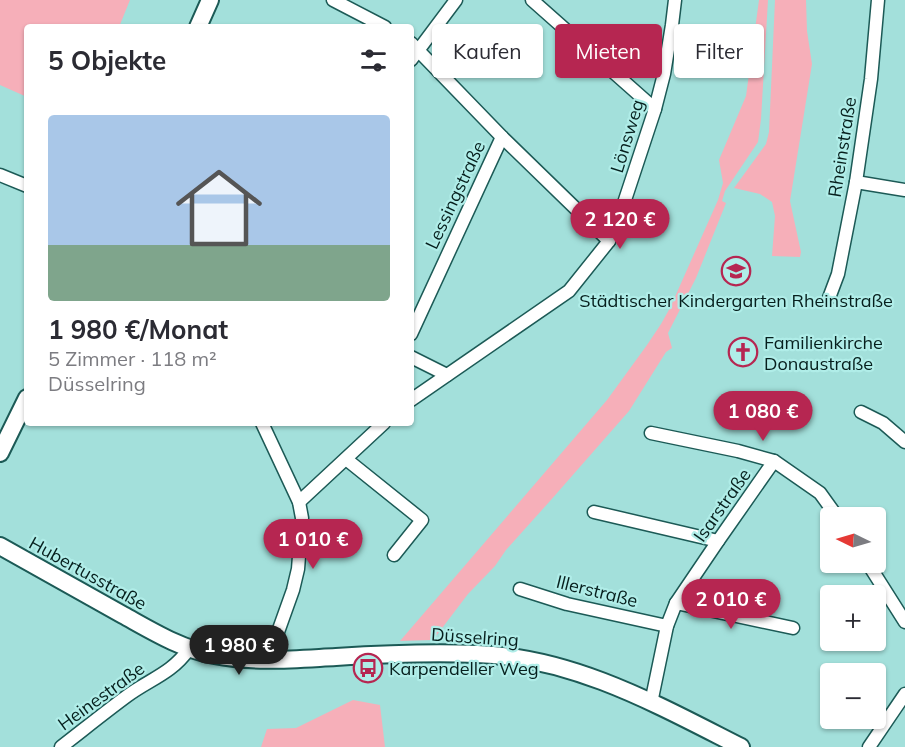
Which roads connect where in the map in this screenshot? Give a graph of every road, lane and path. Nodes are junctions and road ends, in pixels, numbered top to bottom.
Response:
1 (210, 0) edge
2 (333, 0) edge
3 (456, 0) edge
4 (532, 0) edge
5 (675, 0) edge
6 (878, 0) edge
7 (199, 24) edge
8 (379, 24) edge
9 (414, 51) edge
10 (655, 109) junction
11 (502, 137) junction
12 (0, 175) edge
13 (856, 182) junction
14 (24, 185) edge
15 (905, 190) edge
16 (609, 241) junction
17 (829, 298) dead end
18 (414, 328) edge
19 (414, 358) edge
20 (447, 375) junction
21 (414, 398) edge
22 (24, 404) edge
23 (861, 412) dead end
24 (263, 426) edge
25 (381, 426) edge
26 (651, 433) dead end
27 (905, 442) edge
28 (0, 453) edge
29 (346, 459) junction
30 (774, 461) junction
31 (299, 502) junction
32 (830, 507) edge
33 (594, 512) dead end
34 (718, 540) junction
35 (0, 546) edge
36 (394, 555) dead end
37 (874, 573) edge
38 (520, 589) dead end
39 (676, 603) junction
40 (905, 622) edge
41 (667, 626) junction
42 (793, 628) dead end
43 (189, 649) junction
44 (268, 660) junction
45 (905, 694) edge
46 (651, 703) junction
47 (61, 747) edge
48 (741, 747) edge
49 (869, 747) edge

1 - 7 street
2 - 8 street
3 - 9 street
4 - 10 street
5 - 10 street, Lönsweg
6 - 13 street, Rheinstraße
9 - 11 street
10 - 16 street, Lönsweg
11 - 16 street
11 - 18 street, Lessingstraße
12 - 14 street
13 - 15 street
13 - 17 street, Rheinstraße
16 - 20 street, Lönsweg
19 - 20 street
20 - 21 street, Lönsweg
22 - 28 street
23 - 27 street
24 - 31 street
25 - 29 street
26 - 30 street
29 - 31 street
29 - 36 street
30 - 32 street
30 - 34 street, Isarstraße
31 - 44 street
33 - 34 street
34 - 39 street, Isarstraße
35 - 43 street, Hubertusstraße
37 - 40 street
38 - 41 street, Illerstraße
39 - 41 street, Isarstraße
39 - 42 street
41 - 46 street, Isarstraße
43 - 44 street, Düsselring
43 - 47 street, Heinestraße
44 - 46 street, Düsselring
45 - 49 street
46 - 48 street, Düsselring

